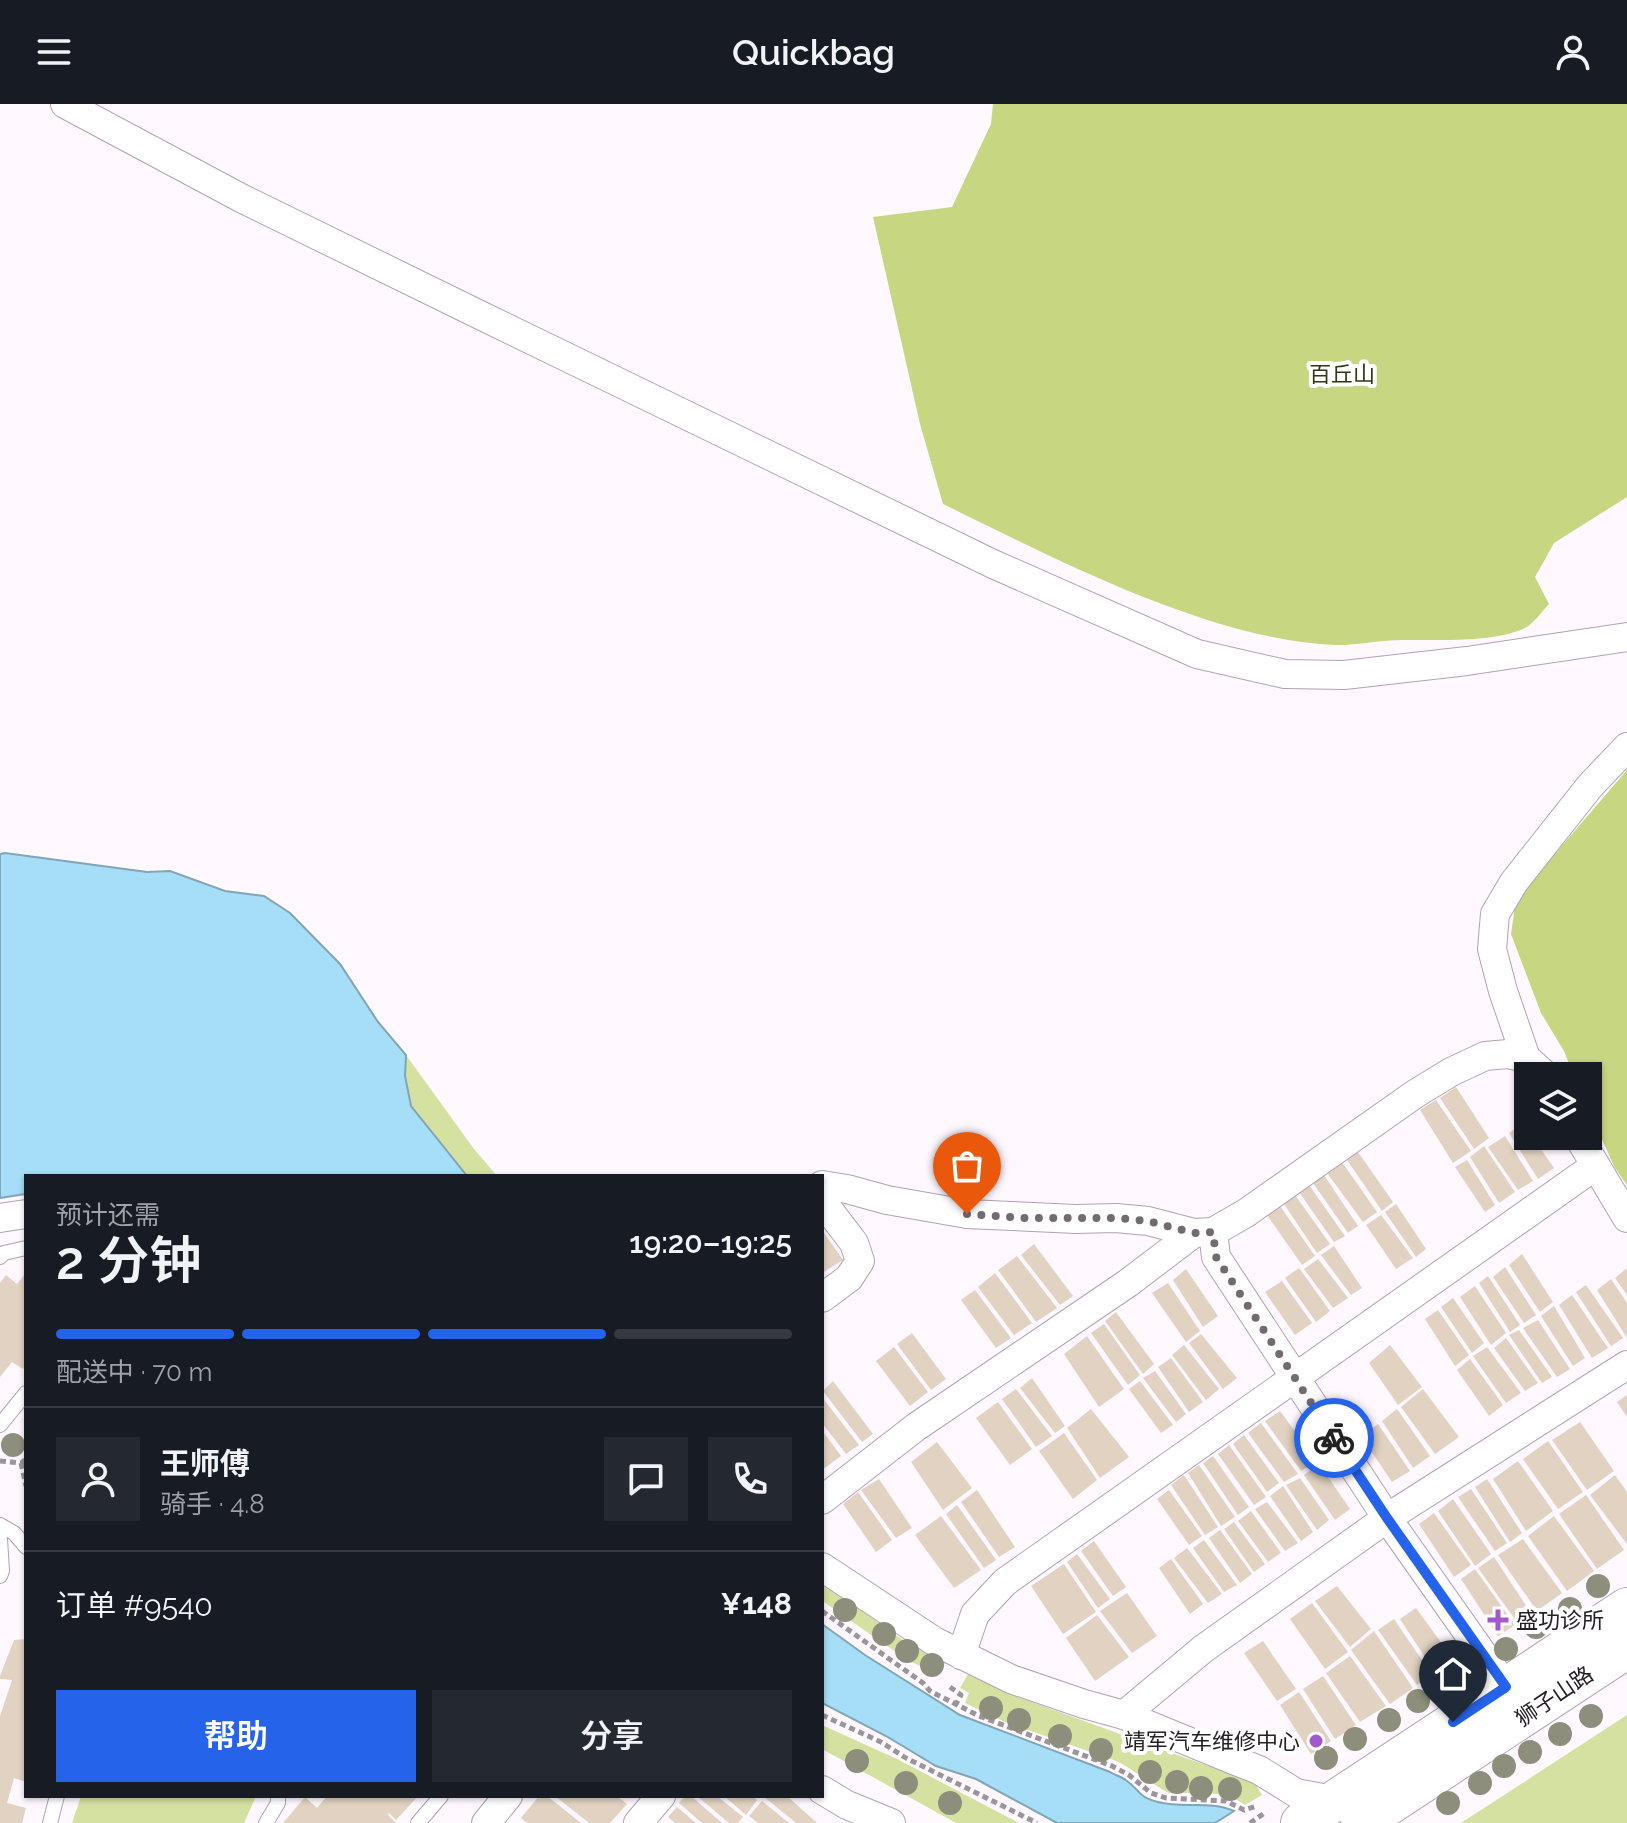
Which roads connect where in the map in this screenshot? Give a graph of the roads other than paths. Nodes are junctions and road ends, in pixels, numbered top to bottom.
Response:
1 (65, 104) edge
2 (1627, 637) edge
3 (1627, 747) edge
4 (1525, 1062) edge
5 (1534, 1062) edge
6 (1586, 1150) edge
7 (1595, 1166) junction
8 (824, 1185) edge
9 (824, 1204) edge
10 (24, 1214) edge
11 (0, 1218) edge
12 (1627, 1218) edge
13 (1204, 1232) junction
14 (24, 1248) edge
15 (0, 1257) edge
16 (824, 1297) edge
17 (1627, 1365) edge
18 (1294, 1377) junction
19 (24, 1395) edge
20 (0, 1425) edge
21 (824, 1498) edge
22 (1387, 1518) junction
23 (24, 1523) edge
24 (0, 1525) edge
25 (7, 1536) edge
26 (824, 1568) edge
27 (0, 1576) edge
28 (1627, 1608) edge
29 (1627, 1648) edge
30 (961, 1655) junction
31 (1506, 1687) junction
32 (1124, 1715) junction
33 (824, 1791) edge
34 (56, 1798) edge
35 (278, 1798) edge
36 (439, 1798) edge
37 (506, 1798) edge
38 (659, 1798) edge
39 (1327, 1815) edge
40 (875, 1820) edge
41 (50, 1823) edge
42 (266, 1823) edge
43 (418, 1823) edge
44 (486, 1823) edge
45 (638, 1823) edge

1 - 2 street
3 - 5 street
4 - 13 street
6 - 7 street
7 - 12 street
7 - 18 street
8 - 13 street
9 - 16 street
10 - 11 street
13 - 18 street
13 - 21 street
14 - 15 lane
17 - 22 street
18 - 22 street
18 - 30 street
19 - 20 lane
22 - 31 street
22 - 32 street
23 - 25 lane
24 - 25 lane
25 - 27 lane
26 - 30 street
28 - 31 main road, 狮子山路
29 - 39 main road, 狮子山路
30 - 32 street
31 - 39 main road, 狮子山路
32 - 39 street
33 - 40 street
34 - 41 lane
35 - 42 lane
36 - 43 lane
37 - 44 street
38 - 45 street

